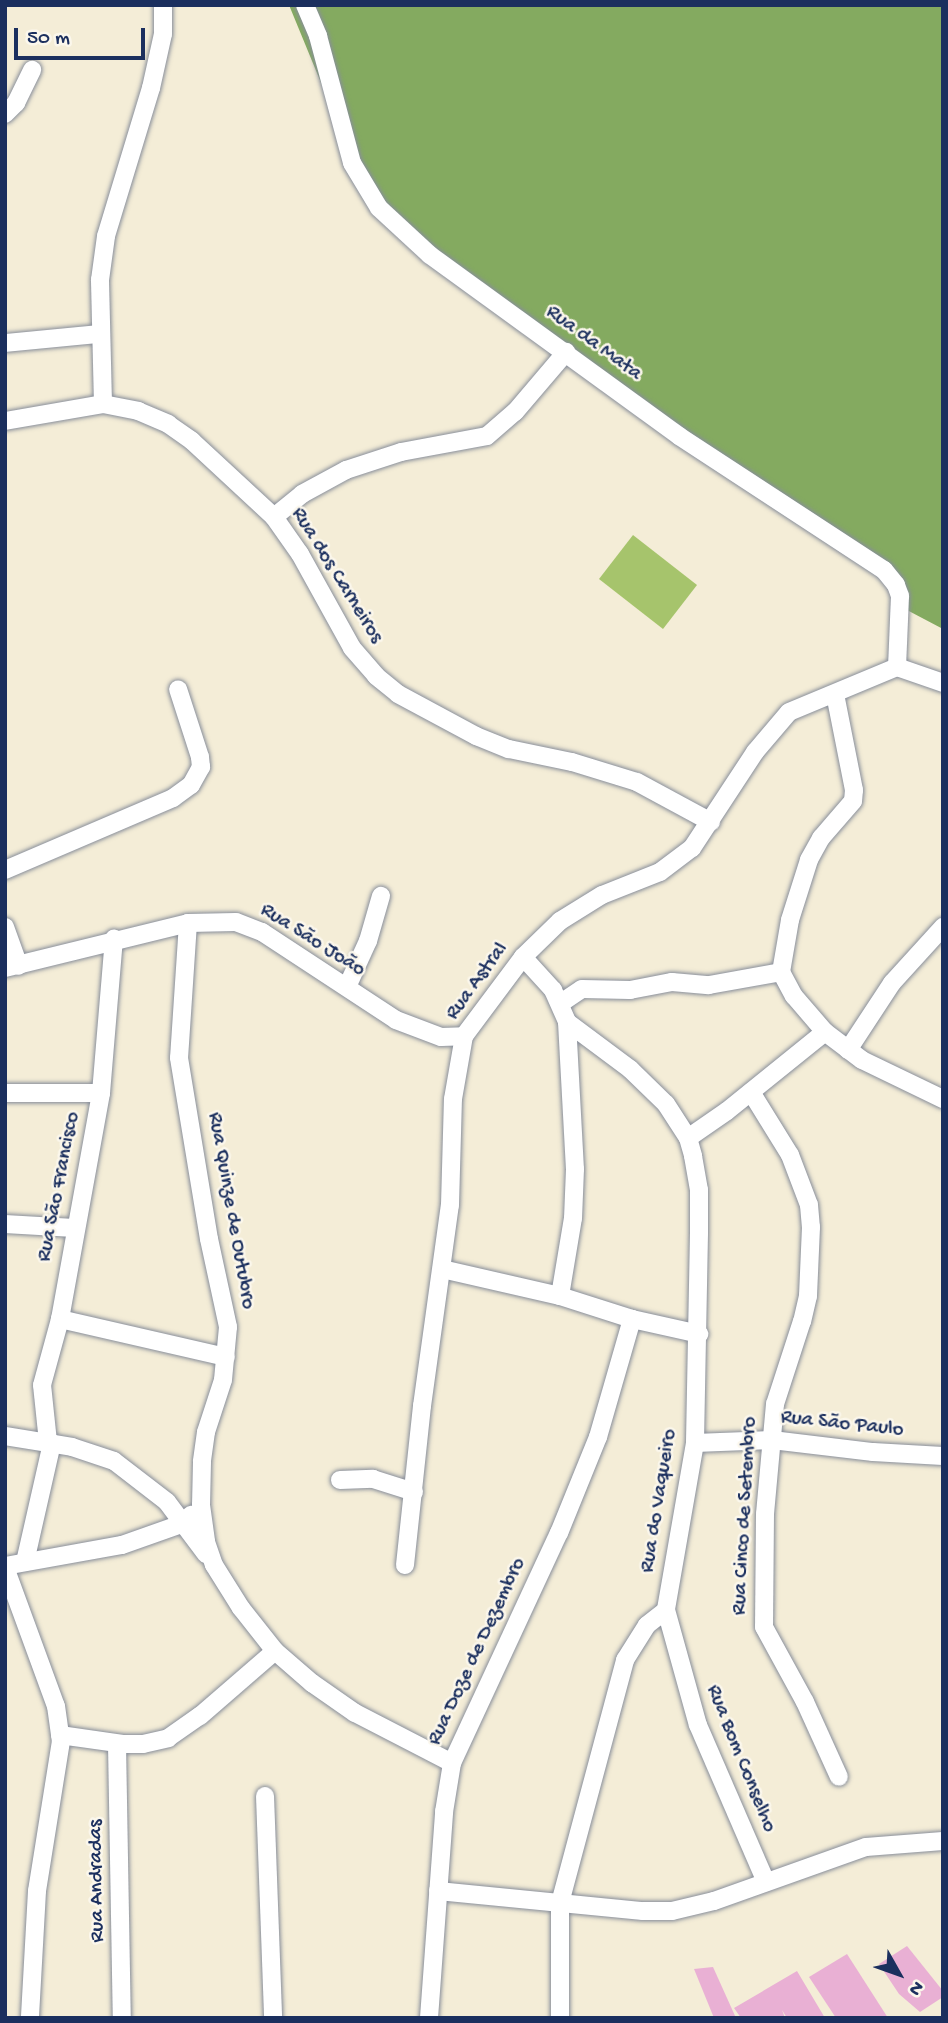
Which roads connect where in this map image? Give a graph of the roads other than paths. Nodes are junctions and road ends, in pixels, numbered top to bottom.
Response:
1 (163, 5) edge
2 (305, 5) edge
3 (32, 70) dead end
4 (5, 114) edge
5 (99, 334) junction
6 (5, 343) edge
7 (566, 352) junction
8 (103, 404) junction
9 (5, 421) edge
10 (274, 517) junction
11 (897, 667) junction
12 (943, 683) edge
13 (178, 689) dead end
14 (835, 694) junction
15 (711, 822) junction
16 (5, 870) edge
17 (381, 895) dead end
18 (188, 923) junction
19 (5, 926) edge
20 (943, 927) edge
21 (114, 939) junction
22 (523, 957) junction
23 (12, 967) edge
24 (781, 972) junction
25 (347, 987) junction
26 (561, 1003) junction
27 (567, 1022) junction
28 (825, 1032) junction
29 (464, 1036) junction
30 (848, 1050) junction
31 (751, 1092) junction
32 (5, 1093) edge
33 (101, 1093) junction
34 (943, 1100) edge
35 (688, 1138) junction
36 (5, 1224) edge
37 (74, 1228) junction
38 (442, 1269) junction
39 (560, 1296) junction
40 (60, 1319) junction
41 (632, 1319) junction
42 (699, 1334) junction
43 (226, 1357) junction
44 (5, 1436) edge
45 (772, 1440) junction
46 (50, 1443) junction
47 (695, 1443) junction
48 (943, 1456) edge
49 (340, 1480) dead end
50 (414, 1492) junction
51 (201, 1505) junction
52 (184, 1523) junction
53 (25, 1562) junction
54 (214, 1565) junction
55 (405, 1565) dead end
56 (5, 1567) edge
57 (666, 1610) junction
58 (275, 1651) junction
59 (60, 1735) junction
60 (117, 1744) junction
61 (452, 1763) junction
62 (839, 1777) dead end
63 (265, 1796) dead end
64 (943, 1841) edge
65 (766, 1882) junction
66 (438, 1891) junction
67 (560, 1903) junction
68 (30, 2018) edge
69 (122, 2018) edge
70 (273, 2018) edge
71 (429, 2018) edge
72 (560, 2018) edge

1 - 5 street
2 - 7 street, Rua da Mata
3 - 4 street
5 - 6 street
5 - 8 street
7 - 10 street
7 - 11 street, Rua da Mata
8 - 9 street, Rua dos Carneiros
8 - 10 street, Rua dos Carneiros
10 - 15 street, Rua dos Carneiros
11 - 12 street
11 - 14 street, Rua Astral
13 - 16 street
14 - 15 street, Rua Astral
14 - 24 street
15 - 22 street, Rua Astral
17 - 25 street
18 - 21 street, Rua São João
18 - 25 street, Rua São João
18 - 43 street, Rua Quinze de Outubro
19 - 23 street
20 - 30 street
21 - 23 street, Rua São João
21 - 33 street, Rua São Francisco
22 - 26 street
22 - 29 street, Rua Astral
24 - 26 street
24 - 28 street
25 - 29 street, Rua São João
26 - 27 street
27 - 35 street, Rua do Vaqueiro
27 - 39 street
28 - 30 street
28 - 31 street
29 - 38 street, Rua Astral
30 - 34 street
31 - 35 street
31 - 45 street, Rua Cinco de Setembro
32 - 33 street
33 - 37 street, Rua São Francisco
35 - 42 street, Rua do Vaqueiro
36 - 37 street
37 - 40 street, Rua São Francisco
38 - 39 street
38 - 50 street, Rua Astral
39 - 41 street
40 - 43 street
40 - 46 street, Rua São Francisco
41 - 42 street
41 - 61 street, Rua Doze de Dezembro
42 - 47 street, Rua do Vaqueiro
43 - 51 street, Rua Quinze de Outubro
44 - 46 street
45 - 47 street, Rua São Paulo
45 - 48 street, Rua São Paulo
45 - 62 street, Rua Cinco de Setembro
46 - 52 street
46 - 53 street, Rua São Francisco
47 - 57 street, Rua do Vaqueiro
49 - 50 street
50 - 55 street, Rua Astral
51 - 52 street
51 - 54 street, Rua Quinze de Outubro
52 - 53 street
52 - 54 street
53 - 56 street
54 - 58 street
56 - 59 street
57 - 65 street, Rua Bom Conselho
57 - 67 street
58 - 60 street
58 - 61 street
59 - 60 street
59 - 68 street
60 - 69 street, Rua Andradas
61 - 66 street, Rua Doze de Dezembro
63 - 70 street
64 - 65 street
65 - 67 street
66 - 67 street
66 - 71 street, Rua Doze de Dezembro
67 - 72 street

